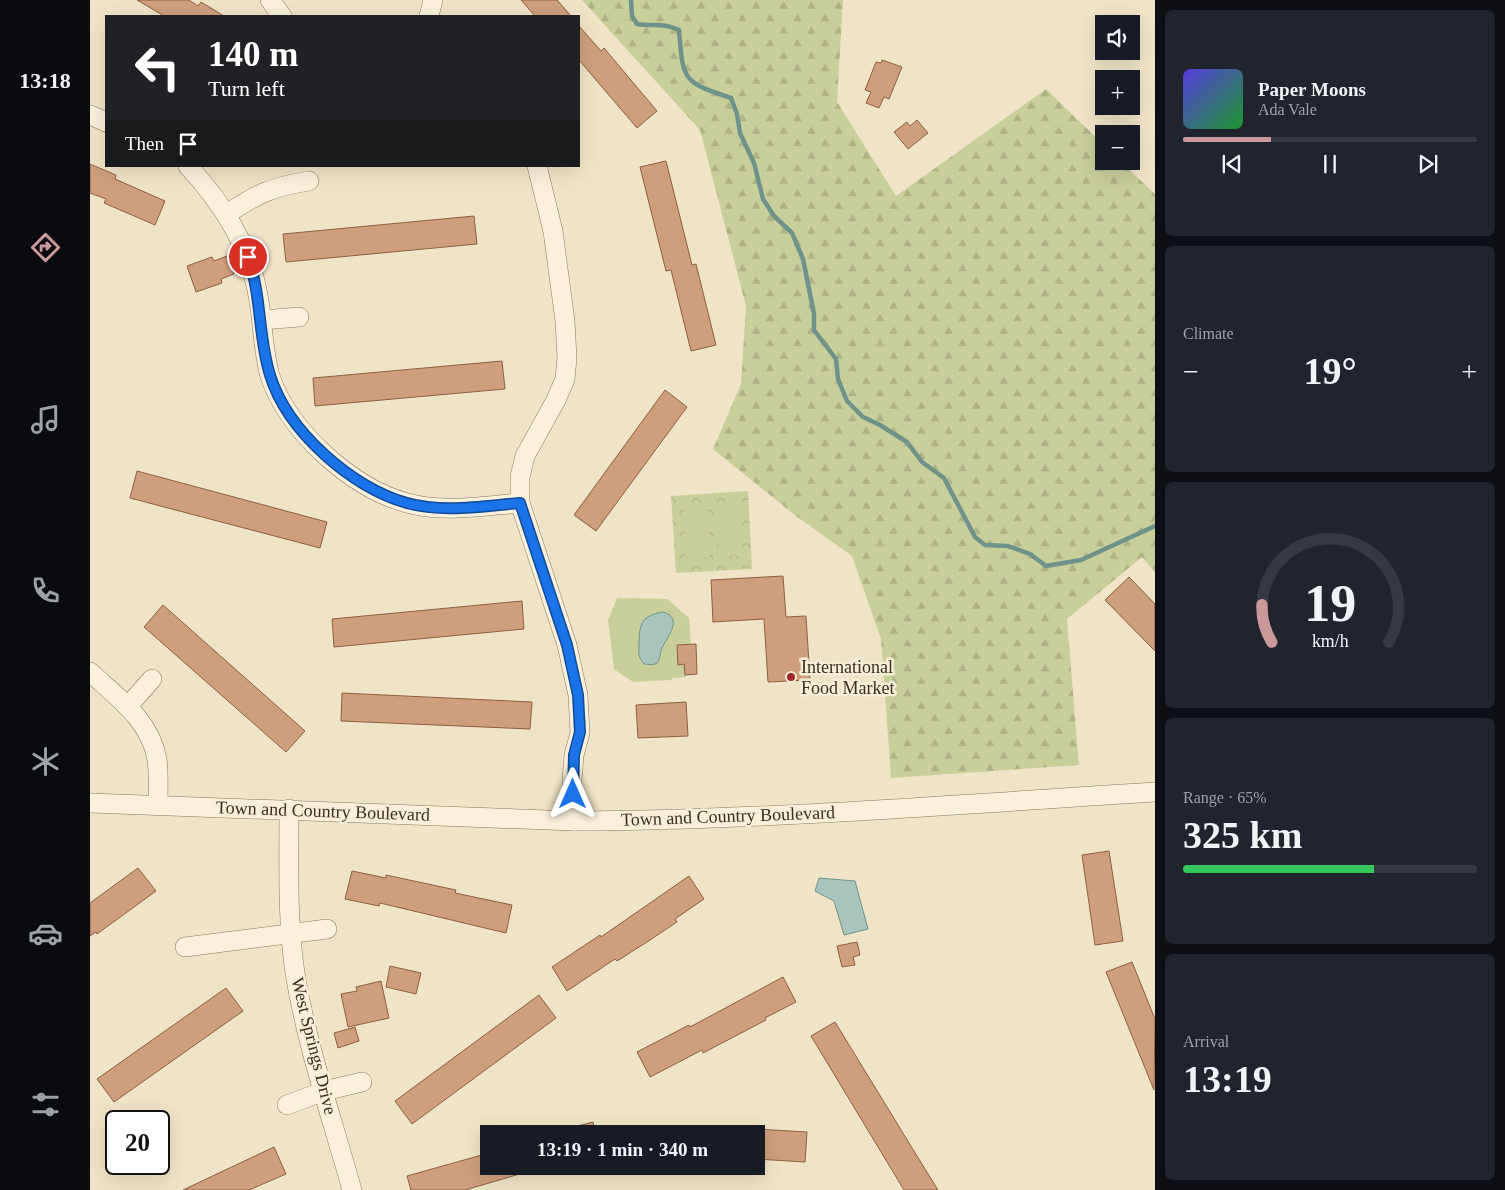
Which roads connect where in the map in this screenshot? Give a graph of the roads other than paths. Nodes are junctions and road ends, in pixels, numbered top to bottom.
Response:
1 (270, 0) edge
2 (433, 0) edge
3 (281, 15) edge
4 (430, 15) edge
5 (90, 115) edge
6 (105, 122) edge
7 (189, 167) edge
8 (537, 167) edge
9 (309, 181) dead end
10 (227, 214) junction
11 (299, 317) dead end
12 (262, 320) junction
13 (520, 503) junction
14 (90, 672) edge
15 (152, 679) dead end
16 (128, 706) junction
17 (1155, 792) edge
18 (90, 803) edge
19 (158, 805) junction
20 (290, 809) junction
21 (574, 821) junction
22 (327, 929) dead end
23 (291, 932) junction
24 (185, 947) dead end
25 (362, 1082) dead end
26 (324, 1091) junction
27 (287, 1105) dead end
28 (352, 1190) edge

1 - 3 street
2 - 4 street
5 - 6 street
7 - 10 street
8 - 13 street
9 - 10 street
10 - 12 street
11 - 12 street
12 - 13 street
13 - 21 street
14 - 16 street
15 - 16 street
16 - 19 street
17 - 21 street, Town and Country Boulevard
18 - 19 street, Town and Country Boulevard
19 - 20 street, Town and Country Boulevard
20 - 21 street, Town and Country Boulevard
20 - 23 street, West Springs Drive
22 - 23 street
23 - 24 street
23 - 26 street, West Springs Drive
25 - 26 street
26 - 27 street
26 - 28 street, West Springs Drive

